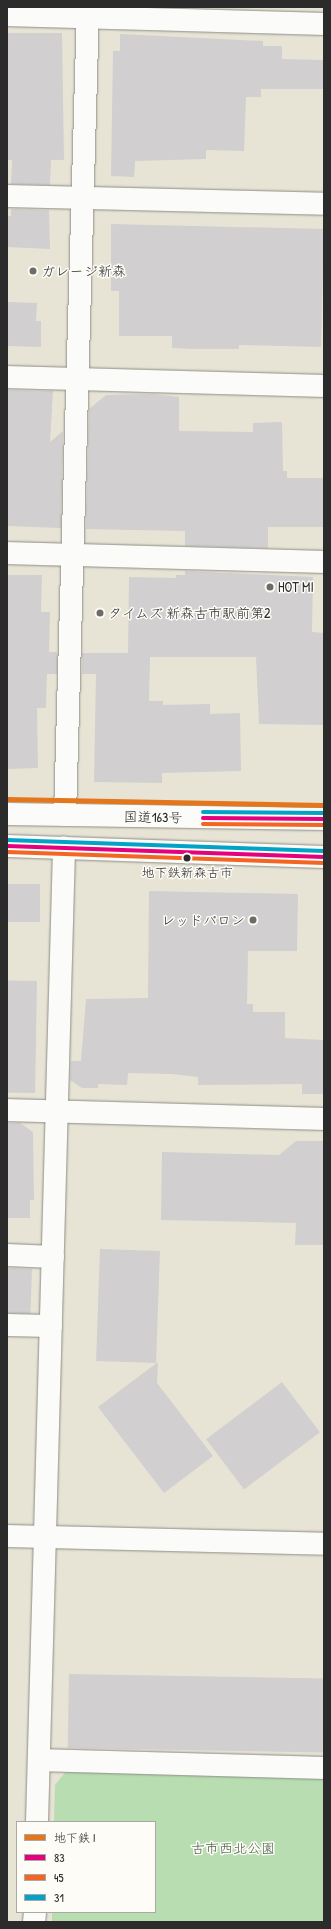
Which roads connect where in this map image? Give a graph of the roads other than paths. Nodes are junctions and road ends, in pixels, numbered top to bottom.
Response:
1 (88, 12) edge
2 (7, 15) edge
3 (324, 24) edge
4 (7, 196) edge
5 (81, 198) junction
6 (324, 204) edge
7 (7, 377) edge
8 (78, 380) junction
9 (324, 386) edge
10 (7, 553) edge
11 (72, 555) junction
12 (324, 562) edge
13 (7, 814) edge
14 (65, 815) junction
15 (324, 819) edge
16 (7, 846) edge
17 (64, 847) junction
18 (324, 856) edge
19 (7, 1110) edge
20 (57, 1112) junction
21 (324, 1119) edge
22 (7, 1255) edge
23 (53, 1257) junction
24 (7, 1325) edge
25 (51, 1326) junction
26 (7, 1536) edge
27 (45, 1537) junction
28 (324, 1544) edge
29 (39, 1760) junction
30 (324, 1768) edge
31 (37, 1821) edge

1 - 2 main road
1 - 3 main road
1 - 5 main road
4 - 5 main road
5 - 6 main road
5 - 8 main road
7 - 8 main road
8 - 9 main road
8 - 11 main road
10 - 11 main road
11 - 12 main road
11 - 14 main road
13 - 14 main road, 国道163号
14 - 15 main road, 国道163号
16 - 17 main road
17 - 18 main road
17 - 20 main road
19 - 20 main road
20 - 21 main road
20 - 23 main road
22 - 23 main road
23 - 25 main road
24 - 25 main road
25 - 27 main road
26 - 27 main road
27 - 28 main road
27 - 29 main road
29 - 30 main road
29 - 31 main road

